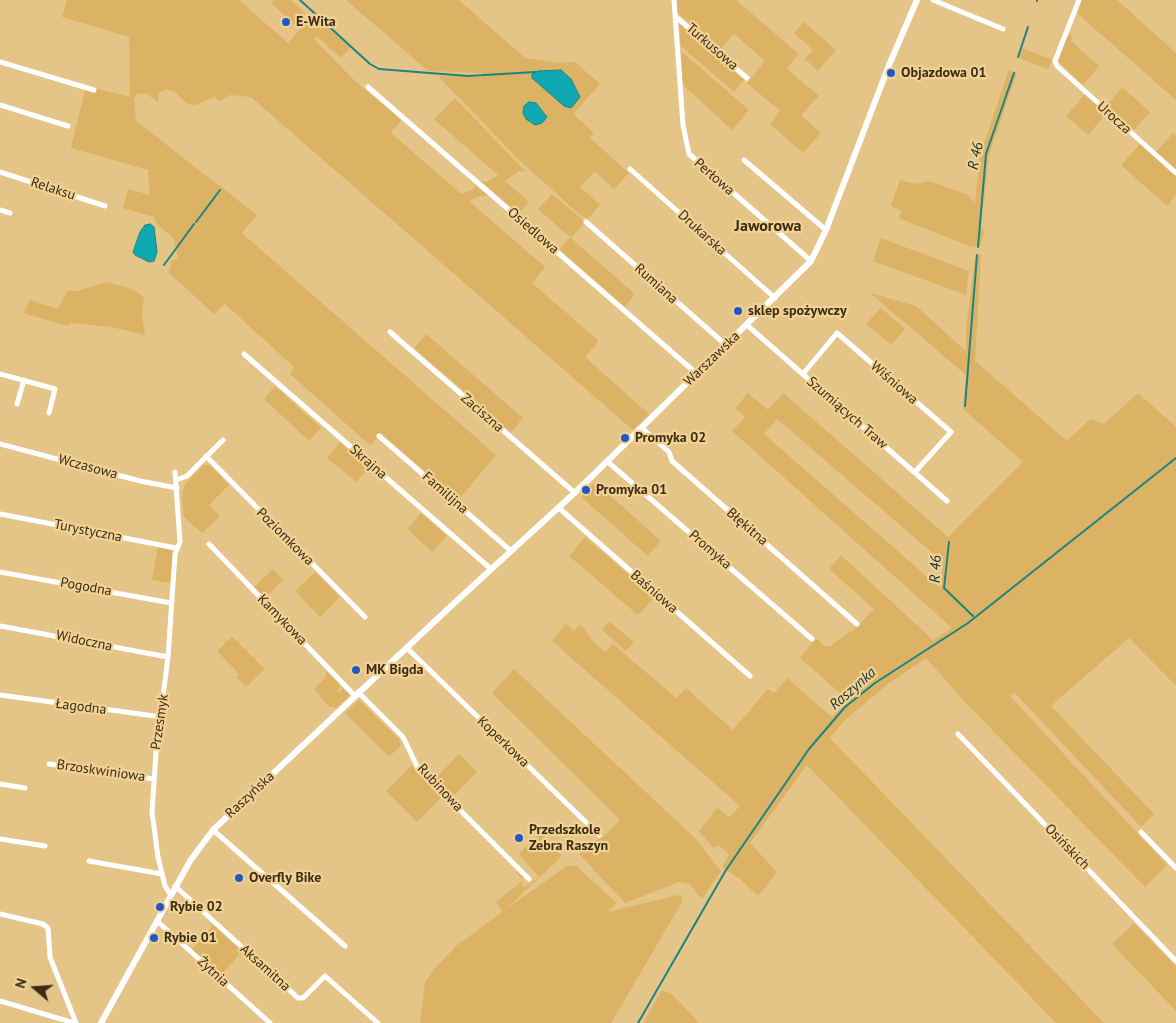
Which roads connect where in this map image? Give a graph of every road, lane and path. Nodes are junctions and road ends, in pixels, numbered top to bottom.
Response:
1 (674, 0) edge
2 (917, 0) edge
3 (933, 0) edge
4 (1079, 0) edge
5 (676, 16) junction
6 (1003, 29) dead end
7 (0, 62) edge
8 (748, 78) dead end
9 (368, 87) dead end
10 (94, 90) dead end
11 (0, 105) edge
12 (68, 126) dead end
13 (744, 160) dead end
14 (630, 169) dead end
15 (0, 172) edge
16 (1176, 173) edge
17 (106, 206) dead end
18 (0, 210) edge
19 (10, 213) dead end
20 (586, 222) dead end
21 (826, 230) junction
22 (811, 261) junction
23 (775, 298) junction
24 (747, 325) junction
25 (390, 332) dead end
26 (726, 346) junction
27 (244, 354) dead end
28 (0, 374) edge
29 (697, 374) junction
30 (803, 374) junction
31 (24, 380) junction
32 (17, 404) dead end
33 (49, 412) dead end
34 (642, 428) junction
35 (379, 436) dead end
36 (223, 440) dead end
37 (0, 444) edge
38 (206, 456) junction
39 (608, 462) junction
40 (175, 472) dead end
41 (916, 472) junction
42 (176, 480) junction
43 (177, 488) junction
44 (575, 493) junction
45 (947, 501) dead end
46 (559, 508) junction
47 (0, 514) edge
48 (209, 544) dead end
49 (176, 548) junction
50 (510, 551) junction
51 (491, 570) junction
52 (0, 572) edge
53 (172, 603) junction
54 (450, 607) joint
55 (365, 617) dead end
56 (857, 624) dead end
57 (0, 626) edge
58 (812, 639) dead end
59 (407, 648) junction
60 (168, 657) junction
61 (750, 676) dead end
62 (357, 694) junction
63 (0, 695) edge
64 (162, 717) junction
65 (958, 734) dead end
66 (49, 764) dead end
67 (154, 778) junction
68 (0, 784) edge
69 (25, 788) dead end
70 (213, 830) junction
71 (1141, 832) dead end
72 (599, 836) dead end
73 (0, 839) edge
74 (45, 846) dead end
75 (89, 861) dead end
76 (1176, 868) edge
77 (162, 874) junction
78 (529, 879) dead end
79 (175, 886) junction
80 (171, 895) junction
81 (0, 914) edge
82 (157, 921) junction
83 (345, 946) dead end
84 (1176, 961) edge
85 (0, 1001) edge
86 (75, 1023) edge
87 (101, 1023) edge
88 (270, 1023) edge
89 (378, 1023) edge

1 - 5 street, Perłowa
2 - 21 street, Warszawska
3 - 6 street
4 - 16 street, Urocza
5 - 8 street, Turkusowa
5 - 22 street, Perłowa
7 - 10 street
9 - 29 street, Osiedlowa
11 - 12 street
13 - 21 street
14 - 23 street, Drukarska
15 - 17 street, Relaksu
18 - 19 street
20 - 26 street, Rumiana
21 - 22 street, Warszawska
22 - 23 street, Warszawska
23 - 24 street, Warszawska
24 - 26 street, Warszawska
24 - 30 street, Szumiących Traw
25 - 44 street, Zaciszna
26 - 29 street, Warszawska
27 - 51 street, Skrajna
28 - 31 street
29 - 34 street, Warszawska
30 - 41 street, Szumiących Traw
30 - 41 street, Wiśniowa
31 - 32 street
31 - 33 street
34 - 39 street, Warszawska
34 - 56 street, Błękitna
35 - 50 street, Familijna
36 - 38 street
37 - 43 street, Wczasowa
38 - 42 street
38 - 55 street, Poziomkowa
39 - 44 street, Warszawska
39 - 58 street, Promyka
40 - 42 street, Przesmyk
41 - 45 street, Szumiących Traw
42 - 43 street, Przesmyk
43 - 49 street, Przesmyk
44 - 46 street, Warszawska
46 - 50 street, Warszawska
46 - 61 street, Baśniowa
47 - 49 street, Turystyczna
48 - 62 street, Kamykowa
49 - 53 street, Przesmyk
50 - 51 street, Warszawska
51 - 54 street, Warszawska
52 - 53 street, Pogodna
53 - 60 street, Przesmyk
54 - 59 street, Raszyńska
57 - 60 street, Widoczna
59 - 62 street, Raszyńska
59 - 72 street, Koperkowa
60 - 64 street, Przesmyk
62 - 70 street, Raszyńska
62 - 78 street, Rubinowa
63 - 64 street, Łagodna
64 - 67 street, Przesmyk
65 - 84 street, Osińskich
66 - 67 street, Brzoskwiniowa
67 - 77 street, Przesmyk
68 - 69 street
70 - 79 street, Raszyńska
70 - 83 street
71 - 76 street
73 - 74 street
75 - 77 street
77 - 80 street, Przesmyk
79 - 80 street, Raszyńska
79 - 89 street, Aksamitna
80 - 82 street, Raszyńska
81 - 86 street
82 - 87 street, Raszyńska
82 - 88 street, Żytnia
85 - 86 street

